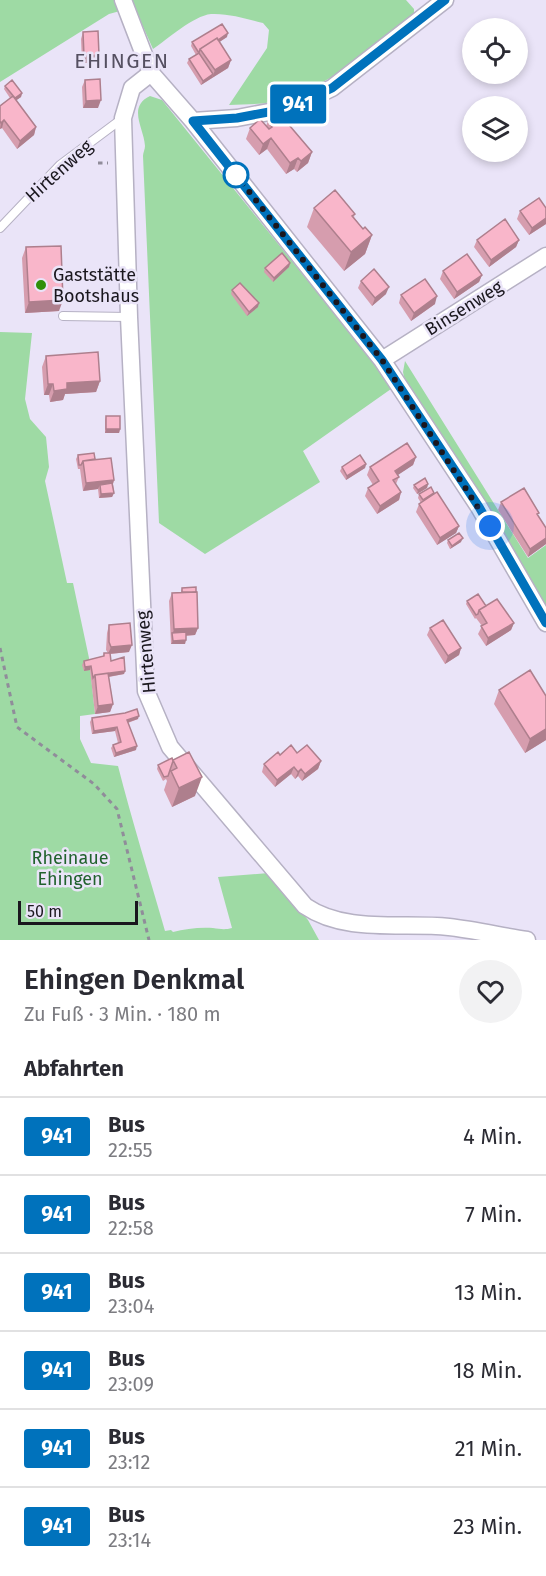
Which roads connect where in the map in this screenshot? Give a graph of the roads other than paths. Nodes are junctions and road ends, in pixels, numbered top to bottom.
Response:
1 (123, 0) edge
2 (446, 0) edge
3 (151, 73) junction
4 (123, 118) junction
5 (193, 121) junction
6 (0, 228) edge
7 (546, 256) edge
8 (63, 316) dead end
9 (129, 317) junction
10 (382, 360) junction
11 (546, 623) edge
12 (527, 940) edge

1 - 3 street
2 - 5 street
3 - 4 street, Hirtenweg
3 - 5 street
4 - 6 lane, Hirtenweg
4 - 9 street, Hirtenweg
5 - 10 street
7 - 10 street, Binsenweg
8 - 9 lane
9 - 12 street, Hirtenweg
10 - 11 street

